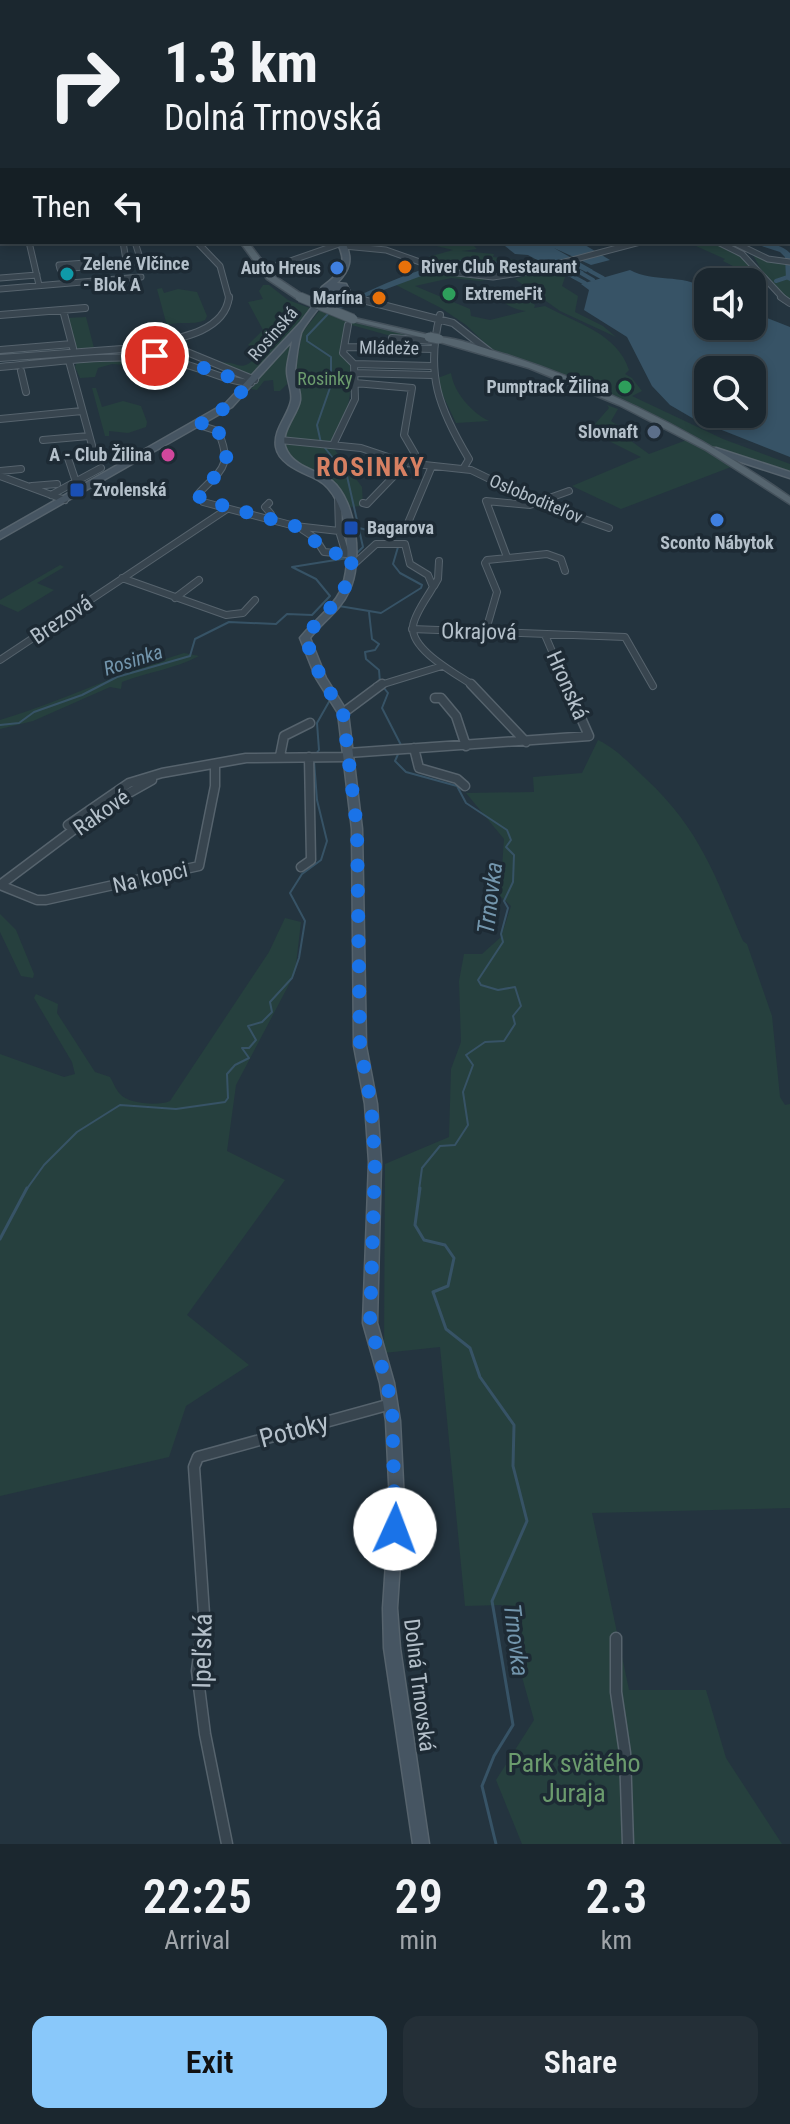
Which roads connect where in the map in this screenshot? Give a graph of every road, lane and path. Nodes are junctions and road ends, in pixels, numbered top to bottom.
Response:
1 (124, 244) edge
2 (136, 244) edge
3 (199, 244) edge
4 (245, 244) edge
5 (342, 244) edge
6 (632, 244) edge
7 (722, 244) edge
8 (738, 244) edge
9 (30, 245) edge
10 (790, 262) edge
11 (273, 267) dead end
12 (37, 275) junction
13 (141, 277) dead end
14 (0, 278) edge
15 (39, 285) junction
16 (0, 289) edge
17 (336, 289) junction
18 (790, 303) edge
19 (85, 308) dead end
20 (63, 310) junction
21 (0, 315) edge
22 (440, 315) junction
23 (350, 322) junction
24 (298, 331) junction
25 (392, 338) dead end
26 (177, 339) junction
27 (479, 340) junction
28 (434, 342) junction
29 (134, 346) junction
30 (149, 346) junction
31 (468, 346) junction
32 (124, 347) junction
33 (345, 347) junction
34 (73, 348) junction
35 (179, 348) junction
36 (0, 350) edge
37 (490, 352) junction
38 (196, 355) junction
39 (123, 357) junction
40 (0, 358) edge
41 (162, 359) junction
42 (205, 360) junction
43 (69, 361) junction
44 (177, 361) junction
45 (354, 364) junction
46 (195, 365) junction
47 (431, 366) junction
48 (0, 367) edge
49 (21, 371) dead end
50 (354, 373) junction
51 (431, 375) junction
52 (254, 381) junction
53 (237, 382) junction
54 (355, 383) junction
55 (26, 392) dead end
56 (243, 393) junction
57 (82, 411) junction
58 (0, 419) edge
59 (199, 425) junction
60 (89, 436) junction
61 (43, 440) dead end
62 (280, 440) junction
63 (325, 444) junction
64 (93, 449) dead end
65 (713, 450) junction
66 (68, 458) dead end
67 (406, 463) junction
68 (432, 466) junction
69 (763, 466) junction
70 (101, 468) dead end
71 (21, 469) dead end
72 (463, 469) junction
73 (747, 472) junction
74 (0, 473) edge
75 (790, 475) edge
76 (76, 482) junction
77 (57, 484) dead end
78 (27, 486) junction
79 (569, 491) dead end
80 (341, 494) junction
81 (51, 495) junction
82 (65, 500) junction
83 (790, 501) edge
84 (537, 502) junction
85 (269, 503) dead end
86 (363, 503) dead end
87 (227, 509) junction
88 (271, 520) junction
89 (408, 523) dead end
90 (295, 526) junction
91 (609, 528) dead end
92 (339, 531) junction
93 (0, 536) edge
94 (351, 557) junction
95 (507, 557) junction
96 (439, 561) dead end
97 (565, 571) dead end
98 (122, 578) junction
99 (199, 580) dead end
100 (433, 587) junction
101 (175, 598) junction
102 (255, 600) dead end
103 (412, 629) junction
104 (486, 630) junction
105 (545, 635) junction
106 (0, 660) edge
107 (442, 666) junction
108 (653, 686) dead end
109 (435, 698) dead end
110 (343, 713) junction
111 (310, 723) dead end
112 (589, 736) joint
113 (526, 742) junction
114 (466, 746) junction
115 (414, 748) junction
116 (348, 755) junction
117 (280, 756) junction
118 (312, 757) junction
119 (215, 764) junction
120 (465, 786) dead end
121 (108, 796) junction
122 (104, 807) junction
123 (68, 825) dead end
124 (301, 867) dead end
125 (0, 885) edge
126 (392, 1404) junction
127 (198, 1457) joint
128 (616, 1638) dead end
129 (227, 1844) edge
130 (421, 1844) edge
131 (628, 1844) edge

1 - 2 street
3 - 26 street
4 - 23 main road, bridge
5 - 6 street
5 - 11 street
5 - 17 street
7 - 18 street
8 - 10 street
9 - 12 street
12 - 14 street
12 - 15 street
13 - 15 street
15 - 16 street
17 - 22 street
17 - 24 street, Rosinská
19 - 20 street
20 - 21 street
20 - 34 street
22 - 27 street
22 - 28 street, Osloboditeľov
23 - 28 main road
23 - 33 street
24 - 52 street, Rosinská
24 - 62 street
25 - 28 street
26 - 29 street
26 - 35 street
27 - 31 street
27 - 37 street
28 - 31 main road
28 - 33 street, Mládeže
28 - 47 street, Osloboditeľov
29 - 30 street
29 - 32 street
30 - 35 street
30 - 41 street
31 - 37 main road
32 - 34 street
32 - 39 street
33 - 45 street
34 - 36 street
34 - 40 street
35 - 38 street
37 - 65 main road
38 - 42 street
38 - 44 street
39 - 41 street
39 - 43 street
41 - 44 street
42 - 46 street
42 - 52 street
43 - 48 street
43 - 57 street
44 - 46 street
45 - 47 street
45 - 50 street
46 - 53 street
47 - 51 street, Osloboditeľov
49 - 55 street
50 - 51 street
50 - 54 street
51 - 72 street, Osloboditeľov
52 - 53 street
52 - 56 street, Rosinská
53 - 56 street
54 - 63 street
54 - 67 street
56 - 59 street, Rosinská
57 - 58 street
57 - 60 street
59 - 82 street, Rosinská
59 - 87 street
60 - 61 street
60 - 64 street
62 - 63 street, Osloboditeľov
62 - 80 street
63 - 67 street, Osloboditeľov
65 - 69 street
65 - 73 main road
66 - 76 street
67 - 68 street, Osloboditeľov
67 - 86 street
68 - 72 street, Osloboditeľov
68 - 89 street
69 - 73 street
69 - 75 street
70 - 76 street
71 - 74 street
72 - 84 street, Osloboditeľov
73 - 83 main road
74 - 78 street
76 - 81 street
77 - 78 street
78 - 81 street
79 - 84 street
80 - 92 street
80 - 94 street
81 - 82 street
82 - 93 street, Rosinská
84 - 91 street, Osloboditeľov
84 - 95 street
85 - 88 street
87 - 88 street
87 - 98 street, Brezová
88 - 90 street
90 - 92 street
90 - 94 street
92 - 94 street
94 - 100 street
94 - 110 street, Dolná Trnovská
95 - 97 street
95 - 104 street
96 - 100 street
98 - 101 street
98 - 106 street, Brezová
99 - 101 street
100 - 103 street
101 - 102 street
103 - 104 street, Okrajová
103 - 107 street
104 - 105 street, Okrajová
105 - 108 street, Okrajová
105 - 112 street, Hronská
107 - 110 street
107 - 113 street
109 - 114 street
110 - 116 street, Dolná Trnovská
111 - 117 street
112 - 113 street, Rakové
113 - 114 street, Rakové
114 - 115 street, Rakové
115 - 116 street, Rakové
115 - 120 street
116 - 118 street, Rakové
116 - 126 street, Dolná Trnovská
117 - 118 street, Rakové
117 - 119 street, Rakové
118 - 124 street
119 - 121 street, Rakové
119 - 122 street, Rakové
119 - 125 street, Na kopci
121 - 122 street
121 - 123 street, Rakové
122 - 125 street, Rakové
126 - 127 street, Potoky
126 - 130 street, Dolná Trnovská
127 - 129 street, Ipeľská
128 - 131 street

